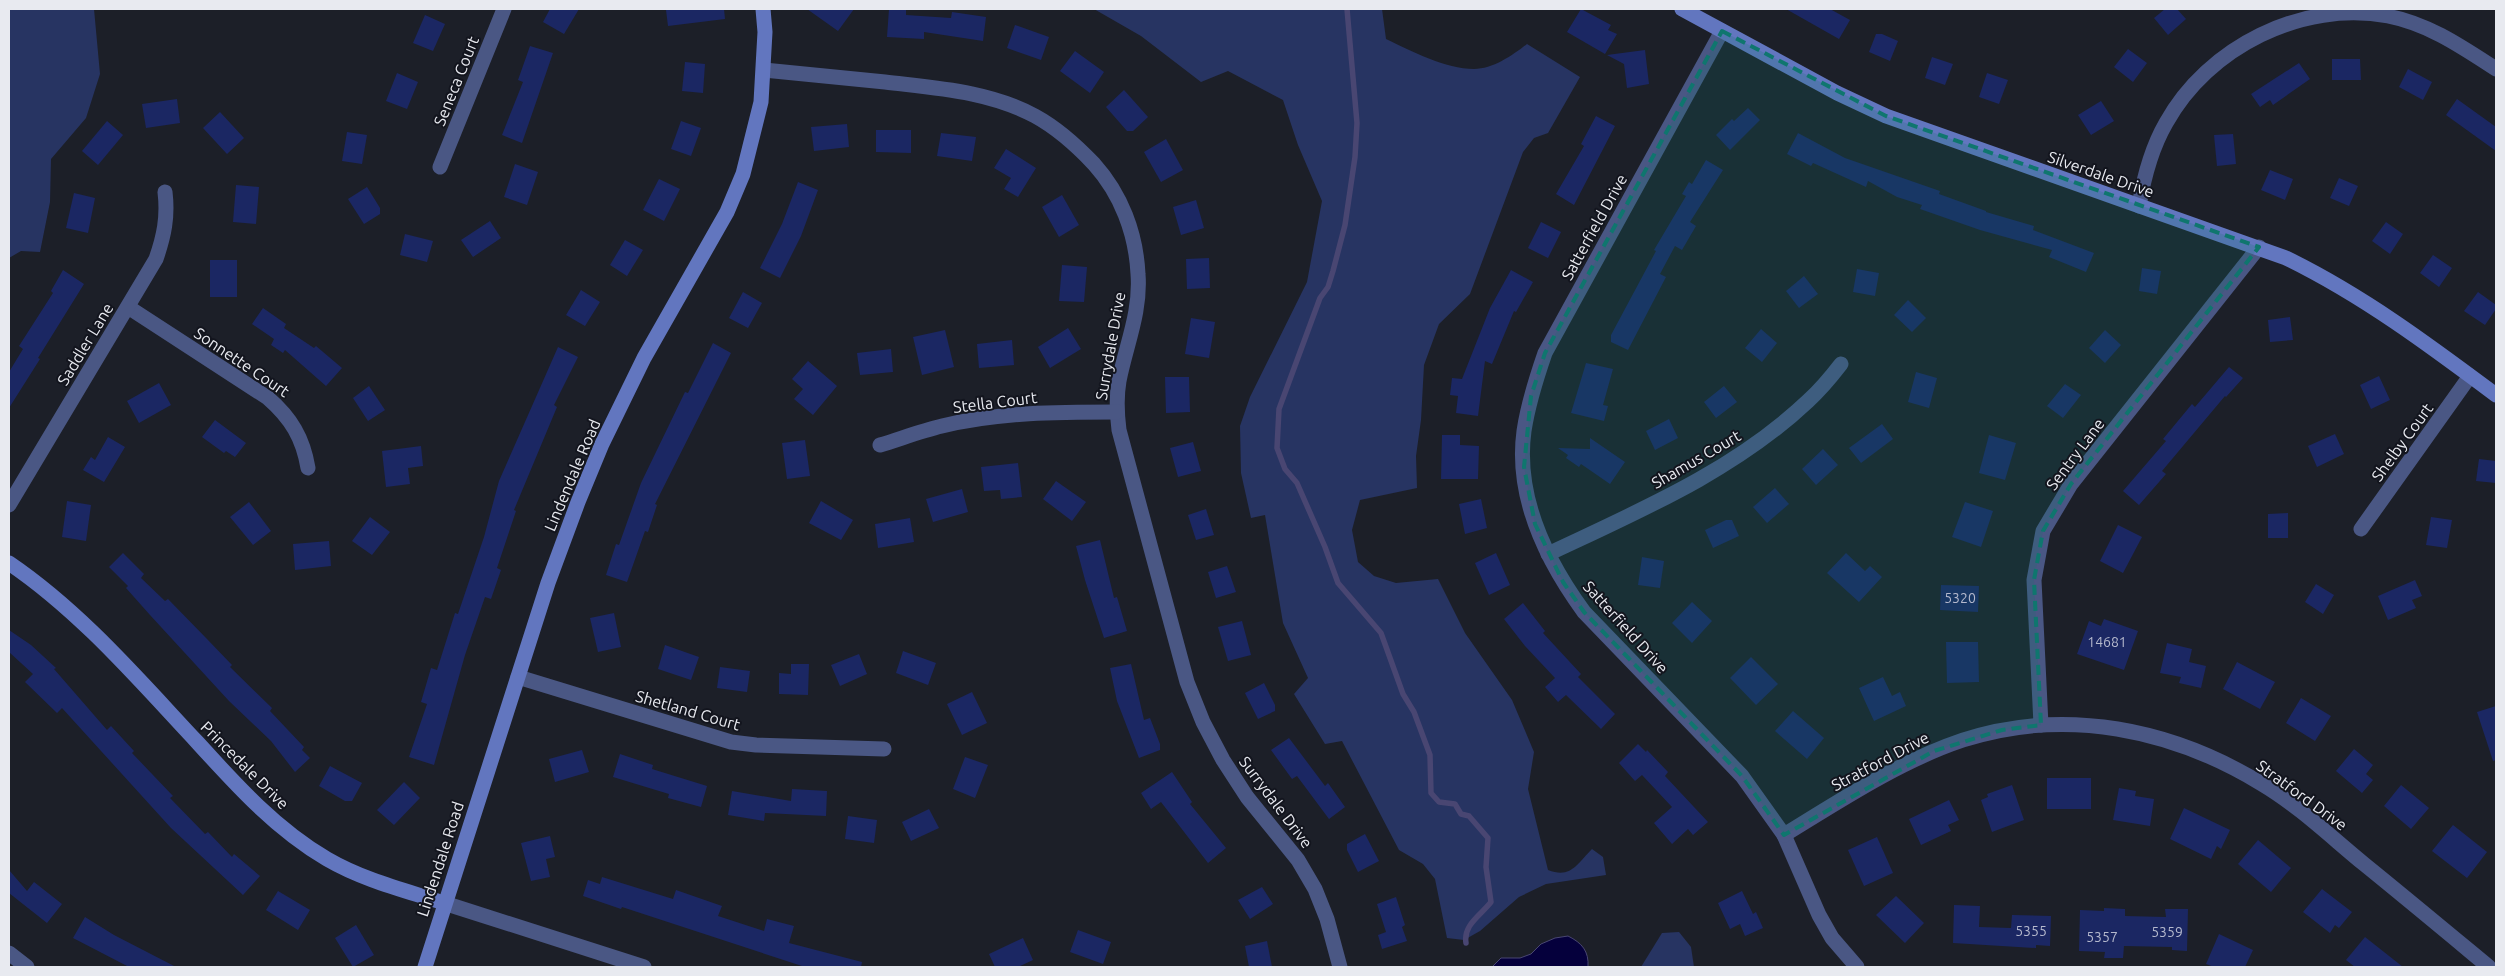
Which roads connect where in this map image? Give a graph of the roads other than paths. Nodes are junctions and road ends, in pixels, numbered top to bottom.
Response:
1 (504, 9) edge
2 (762, 9) edge
3 (1682, 9) edge
4 (1722, 31) junction
5 (2496, 69) edge
6 (764, 70) junction
7 (440, 167) dead end
8 (166, 192) dead end
9 (2139, 206) junction
10 (2259, 247) junction
11 (128, 308) junction
12 (1841, 364) dead end
13 (2470, 376) junction
14 (2496, 395) edge
15 (1117, 412) junction
16 (880, 445) dead end
17 (308, 468) dead end
18 (9, 505) edge
19 (2361, 528) dead end
20 (1548, 554) junction
21 (9, 562) edge
22 (518, 677) junction
23 (2041, 725) junction
24 (884, 749) dead end
25 (1784, 835) junction
26 (444, 903) junction
27 (9, 953) edge
28 (27, 967) edge
29 (425, 967) edge
30 (644, 967) edge
31 (1340, 967) edge
32 (1857, 967) edge
33 (2489, 967) edge

1 - 7 street, Seneca Court
2 - 6 street, Lindendale Road
3 - 4 street, Silverdale Drive
4 - 9 street, Silverdale Drive
4 - 20 street, Satterfield Drive
5 - 9 street
6 - 15 street, Surrydale Drive
6 - 22 street, Lindendale Road
8 - 11 street, Saddler Lane
9 - 10 street, Silverdale Drive
10 - 13 street, Silverdale Drive
10 - 23 street, Sentry Lane
11 - 17 street, Sonnette Court
11 - 18 street, Saddler Lane
12 - 20 street, Shamus Court
13 - 14 street, Silverdale Drive
13 - 19 street, Shelby Court
15 - 16 street, Stella Court
15 - 31 street, Surrydale Drive
20 - 25 street, Satterfield Drive
21 - 26 street, Princedale Drive
22 - 24 street, Shetland Court
22 - 26 street, Lindendale Road
23 - 25 street, Stratford Drive
23 - 33 street, Stratford Drive
25 - 32 street, Satterfield Drive
26 - 29 street, Lindendale Road
26 - 30 street, Princedale Drive
27 - 28 street

